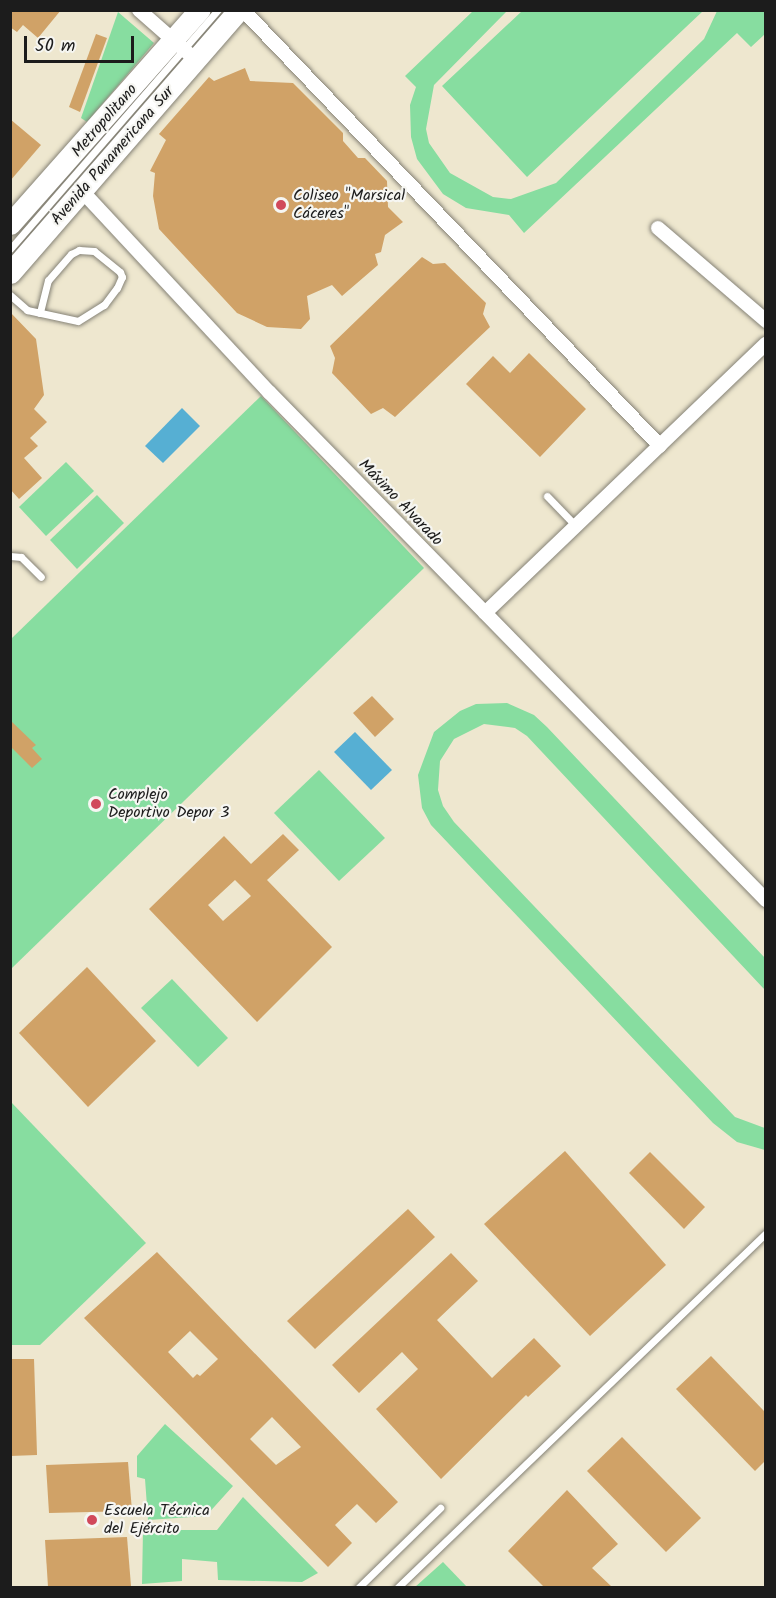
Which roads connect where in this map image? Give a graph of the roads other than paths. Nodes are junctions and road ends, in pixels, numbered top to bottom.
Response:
1 (139, 10) edge
2 (199, 10) edge
3 (218, 10) edge
4 (242, 11) edge
5 (184, 50) junction
6 (83, 193) junction
7 (10, 224) edge
8 (657, 228) dead end
9 (10, 249) edge
10 (10, 273) edge
11 (10, 296) edge
12 (40, 313) junction
13 (765, 321) edge
14 (765, 344) edge
15 (660, 446) junction
16 (547, 496) dead end
17 (576, 526) junction
18 (10, 555) edge
19 (41, 577) dead end
20 (485, 613) junction
21 (765, 900) edge
22 (765, 1233) edge
23 (440, 1508) dead end
24 (358, 1587) edge
25 (397, 1587) edge

1 - 5 street
2 - 5 main road, Avenida Panamericana Sur
3 - 5 lane, Metropolitano
4 - 5 main road, Avenida Panamericana Sur
4 - 6 lane
4 - 15 street
5 - 6 main road, Avenida Panamericana Sur
5 - 7 main road, Avenida Panamericana Sur
5 - 9 lane, Metropolitano
6 - 10 main road, Avenida Panamericana Sur
6 - 20 street, Máximo Alvarado
8 - 13 street
11 - 12 lane
12 - 12 lane
14 - 15 street
15 - 17 street
16 - 17 lane
17 - 20 street
18 - 19 lane
20 - 21 street, Máximo Alvarado
22 - 25 lane
23 - 24 lane

